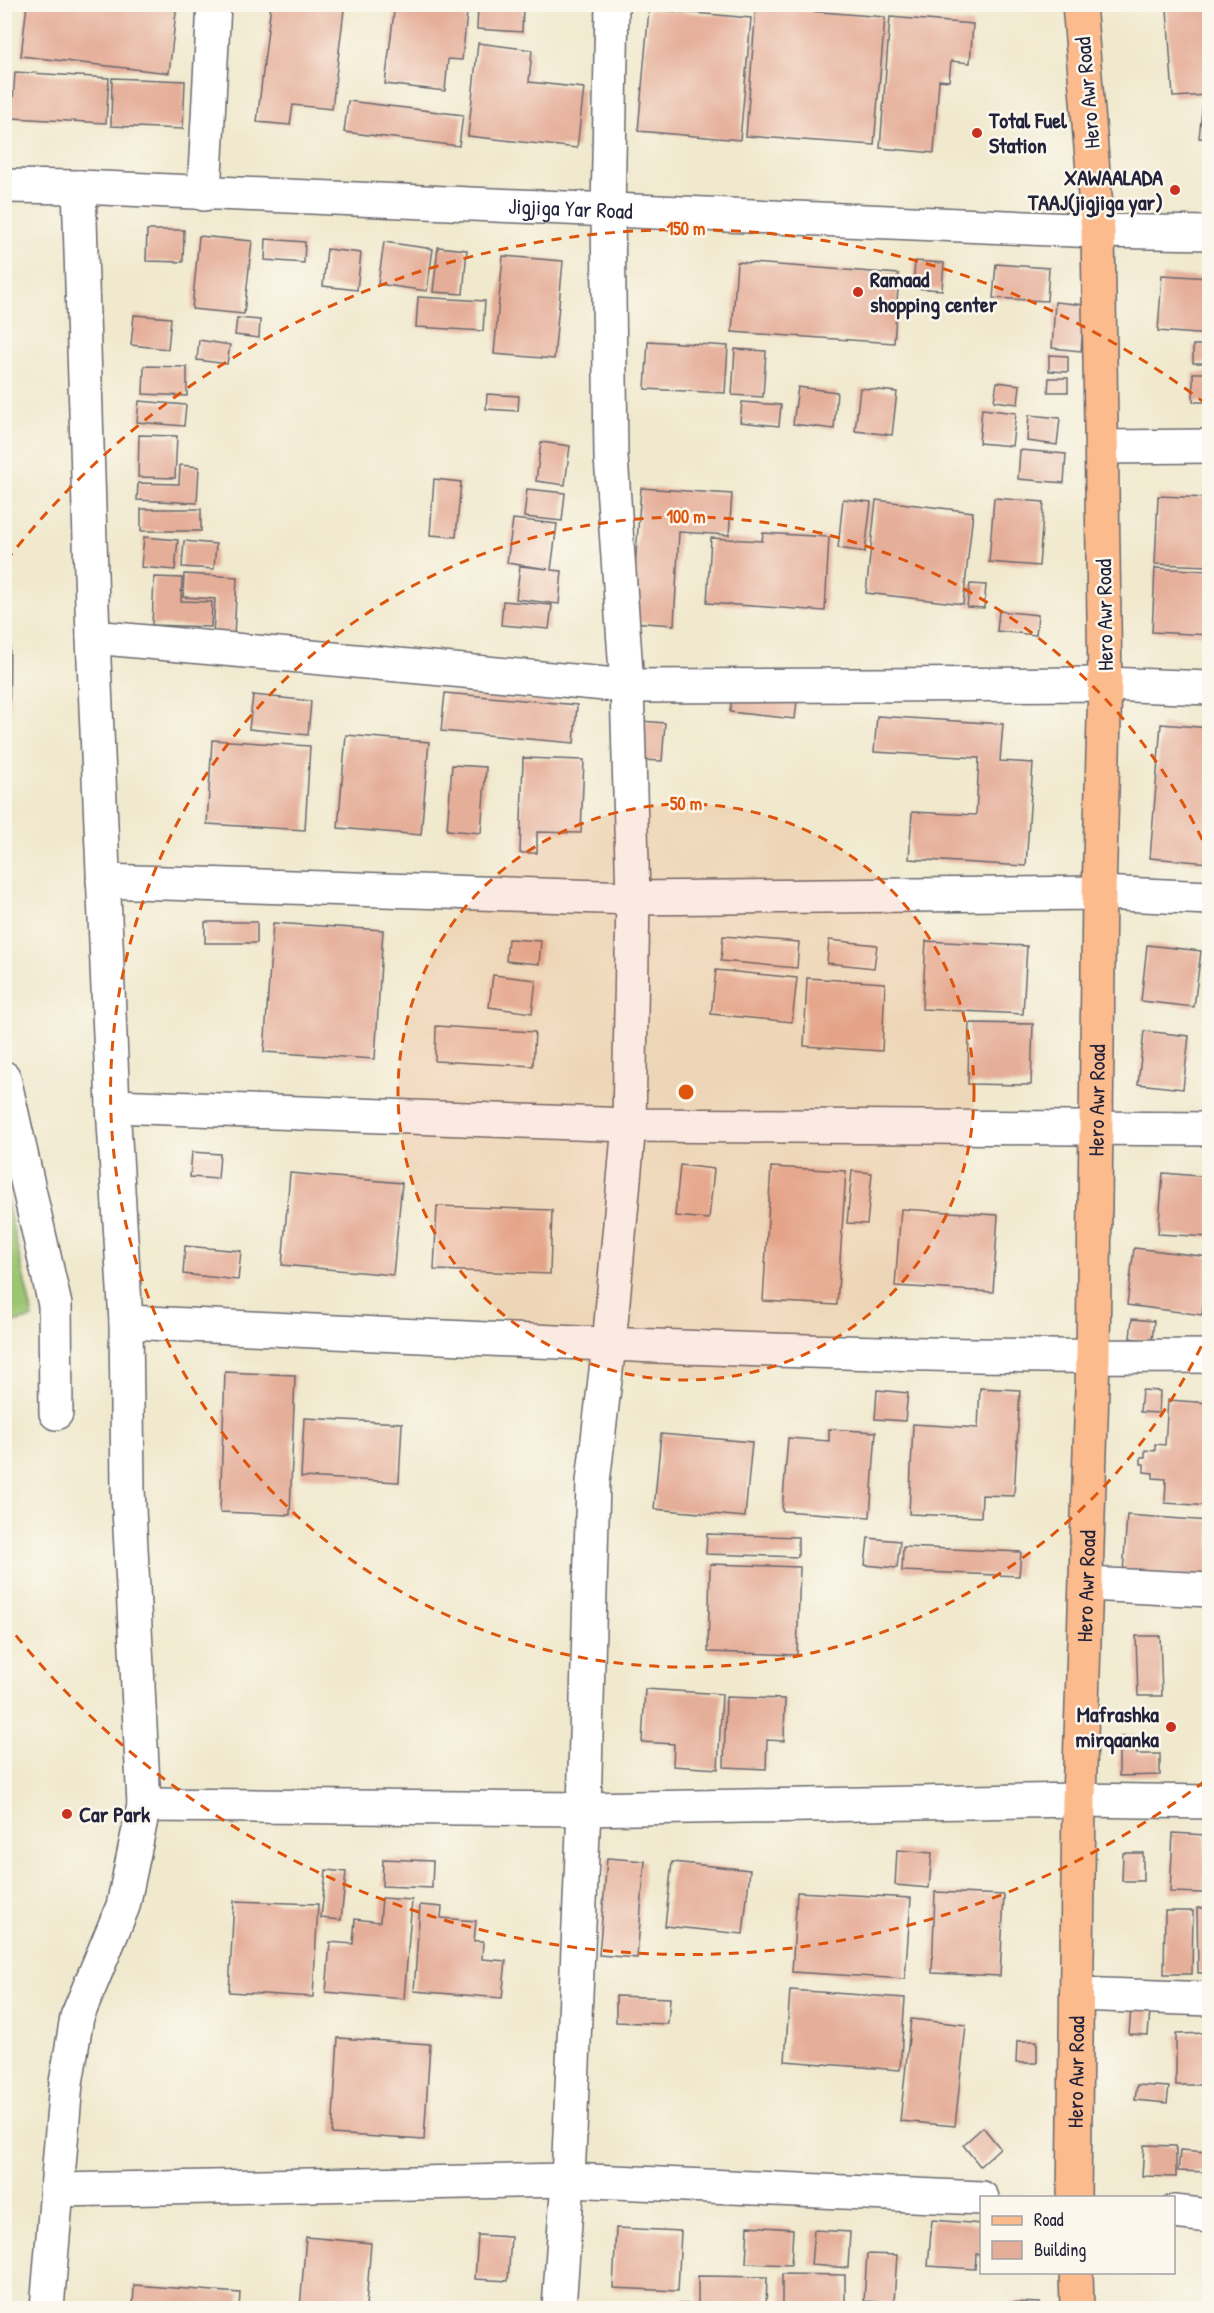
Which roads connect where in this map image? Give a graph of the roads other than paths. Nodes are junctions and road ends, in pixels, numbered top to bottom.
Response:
1 (214, 4) edge
2 (612, 4) edge
3 (1079, 4) edge
4 (4, 186) edge
5 (79, 187) junction
6 (204, 194) junction
7 (608, 211) junction
8 (1098, 231) junction
9 (1209, 233) edge
10 (1102, 447) junction
11 (1209, 447) edge
12 (93, 636) junction
13 (1105, 684) junction
14 (627, 686) junction
15 (1209, 688) edge
16 (103, 881) junction
17 (1099, 893) junction
18 (633, 898) junction
19 (1209, 898) edge
20 (4, 1078) edge
21 (112, 1106) junction
22 (629, 1125) junction
23 (1209, 1129) edge
24 (1096, 1130) junction
25 (126, 1322) junction
26 (609, 1345) junction
27 (1209, 1356) edge
28 (1093, 1357) junction
29 (56, 1413) dead end
30 (1087, 1584) junction
31 (1209, 1590) edge
32 (1079, 1800) junction
33 (1209, 1802) edge
34 (144, 1805) junction
35 (584, 1809) junction
36 (1077, 1994) junction
37 (1209, 1999) edge
38 (568, 2180) junction
39 (56, 2190) junction
40 (1074, 2196) edge
41 (980, 2198) edge
42 (1175, 2212) edge
43 (1209, 2216) edge
44 (1076, 2274) edge
45 (47, 2308) edge
46 (559, 2308) edge
47 (1077, 2308) edge

1 - 6 street
2 - 7 street
3 - 8 main road, Hero Awr Road
4 - 5 street, Jigjiga Yar Road
5 - 6 street, Jigjiga Yar Road
5 - 12 street
6 - 7 street, Jigjiga Yar Road
7 - 8 street, Jigjiga Yar Road
7 - 14 street
8 - 9 street, Jigjiga Yar Road
8 - 10 main road, Hero Awr Road
10 - 11 street
10 - 13 main road, Hero Awr Road
12 - 14 street
12 - 16 street
13 - 14 street
13 - 15 street
13 - 17 main road, Hero Awr Road
14 - 18 street
16 - 18 street
16 - 21 street
17 - 18 street
17 - 19 street
17 - 24 main road, Hero Awr Road
18 - 22 street
20 - 29 street
21 - 22 street
21 - 25 street
22 - 24 street
22 - 26 street
23 - 24 street
24 - 28 main road, Hero Awr Road
25 - 26 street
25 - 34 street
26 - 28 street
26 - 35 street
27 - 28 street
28 - 30 main road, Hero Awr Road
30 - 31 street
30 - 32 main road, Hero Awr Road
32 - 33 street
32 - 35 street
32 - 36 main road, Hero Awr Road
34 - 35 street
34 - 39 street
35 - 38 street
36 - 37 street
36 - 40 main road, Hero Awr Road
38 - 39 street
38 - 41 street
38 - 46 street
39 - 45 street
42 - 43 street
44 - 47 main road

